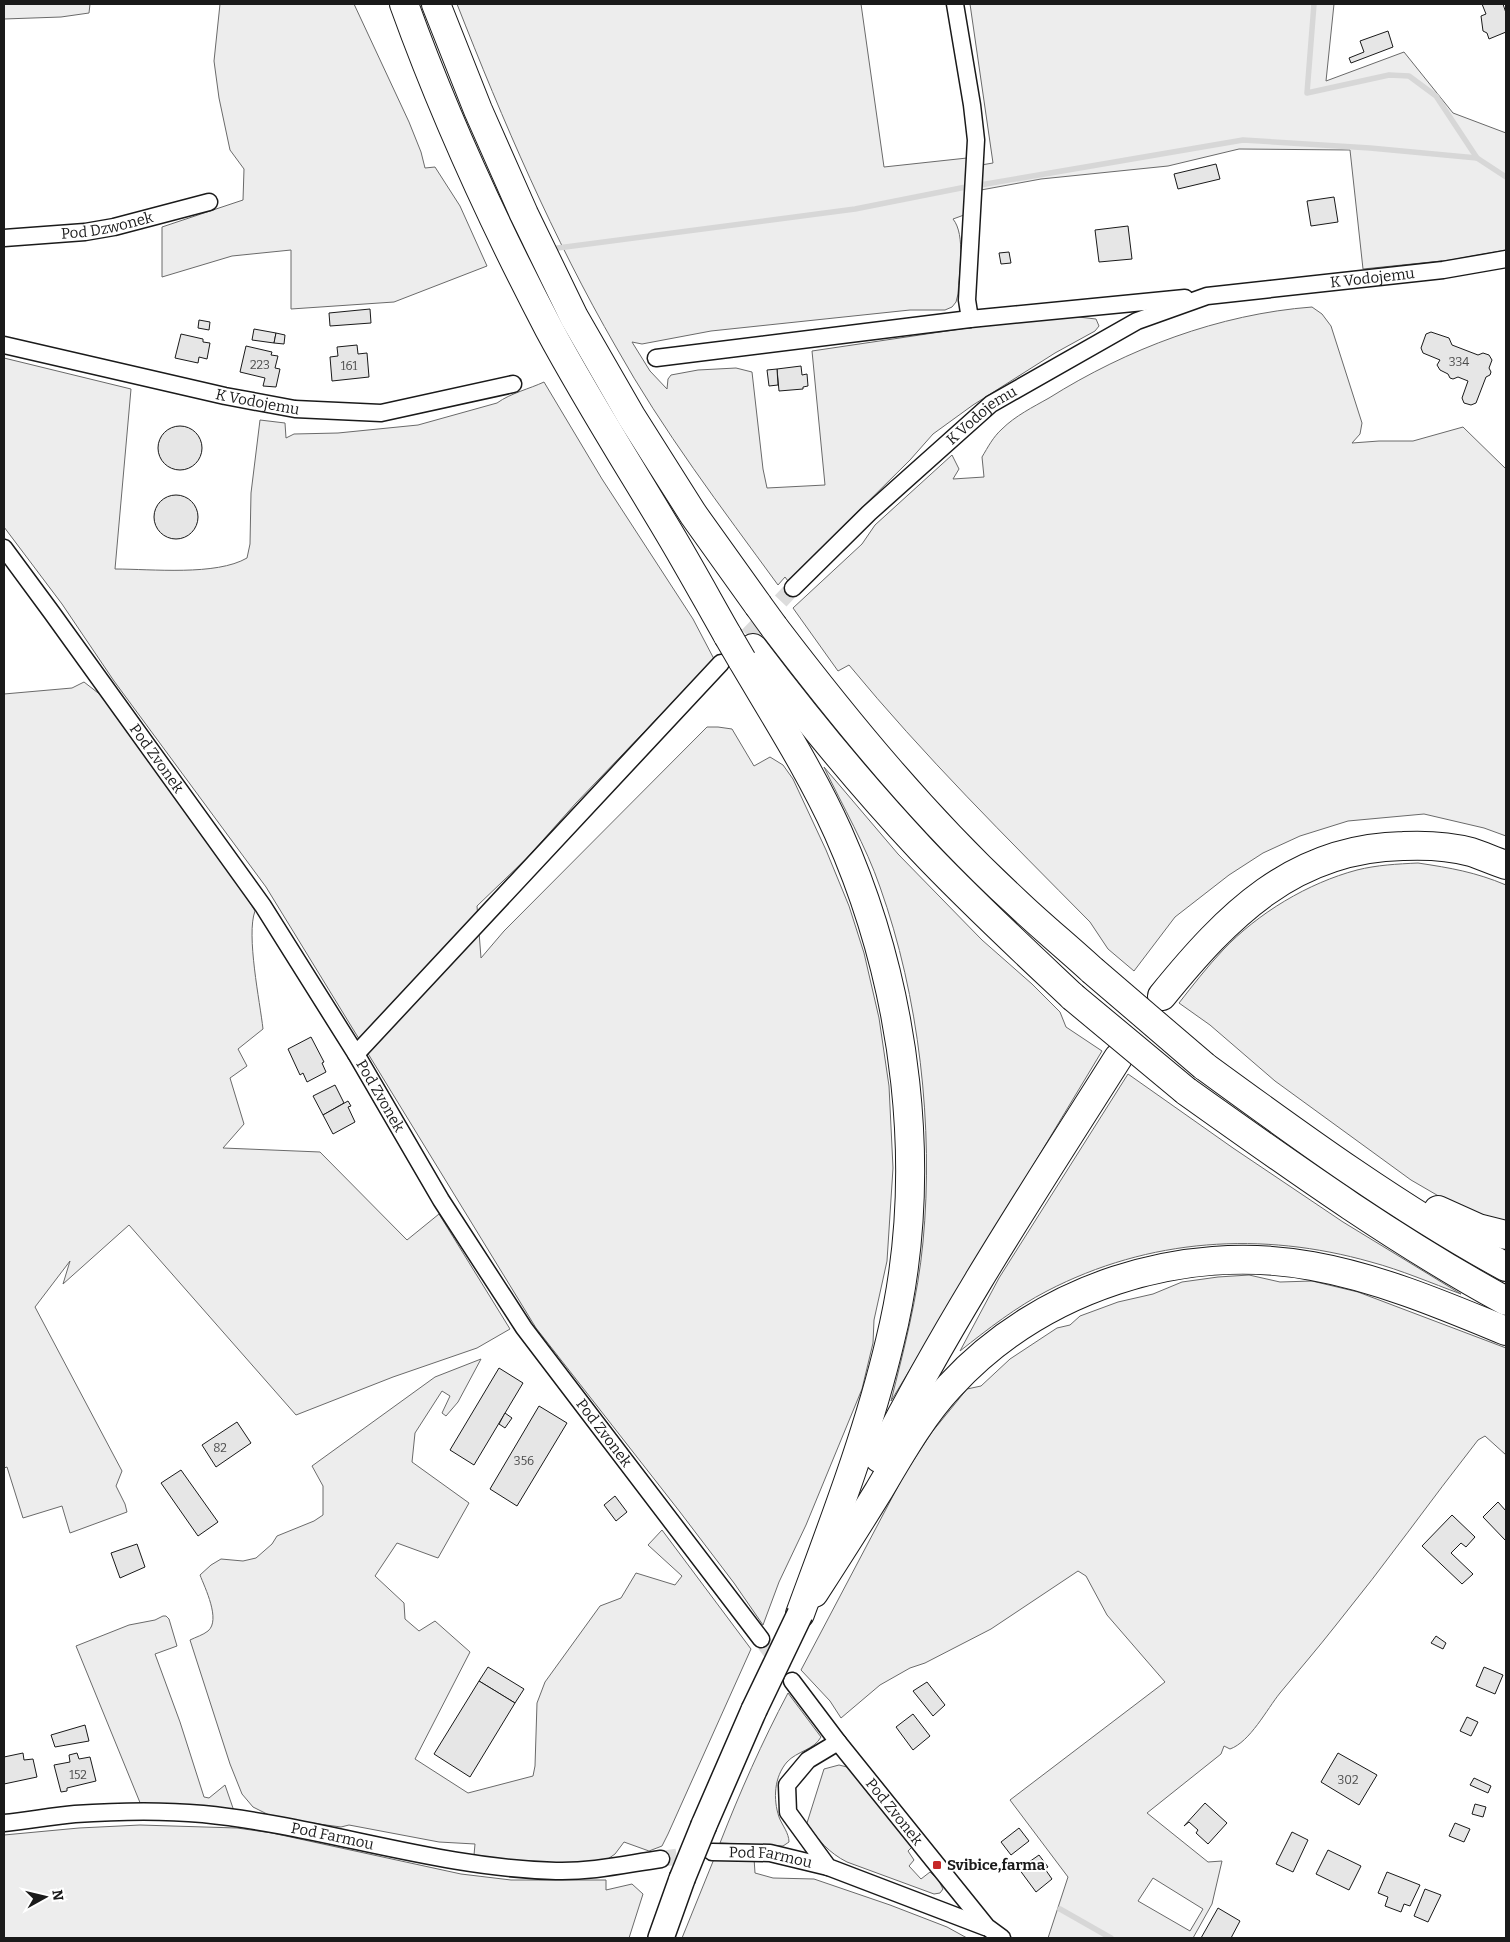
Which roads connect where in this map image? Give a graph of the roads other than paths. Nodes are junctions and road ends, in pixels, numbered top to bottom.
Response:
1 (404, 4) edge
2 (436, 4) edge
3 (955, 4) edge
4 (209, 202) dead end
5 (4, 238) edge
6 (1506, 259) edge
7 (1207, 296) junction
8 (970, 318) junction
9 (4, 344) edge
10 (656, 358) dead end
11 (513, 384) dead end
12 (4, 548) edge
13 (793, 588) tunnel mouth
14 (739, 657) junction
15 (1506, 865) edge
16 (1162, 996) dead end
17 (356, 1054) junction
18 (1118, 1058) dead end
19 (1340, 1164) junction
20 (1506, 1235) edge
21 (1506, 1267) edge
22 (1506, 1301) edge
23 (1506, 1331) edge
24 (800, 1614) junction
25 (762, 1639) tunnel mouth
26 (792, 1681) tunnel mouth
27 (838, 1742) junction
28 (4, 1823) edge
29 (712, 1852) tunnel mouth
30 (661, 1858) tunnel mouth
31 (828, 1867) junction
32 (986, 1928) junction
33 (661, 1938) edge
34 (1002, 1938) edge

1 - 14 highway
2 - 19 highway, bridge
3 - 8 street
4 - 5 street, Pod Dzwonek
6 - 7 street, K Vodojemu
7 - 8 street, K Vodojemu
7 - 13 street, K Vodojemu
8 - 10 street, K Vodojemu
9 - 11 street, K Vodojemu
12 - 17 street, Pod Zvonek
14 - 17 street
14 - 22 highway, bridge
14 - 24 highway
15 - 16 highway
17 - 25 street, Pod Zvonek
18 - 24 highway
19 - 20 highway
19 - 21 highway
23 - 24 highway
24 - 33 main road, bridge
26 - 27 street, Pod Zvonek
27 - 31 street
27 - 32 street, Pod Zvonek
28 - 30 street, Pod Farmou
29 - 31 street, Pod Farmou
31 - 32 street, Pod Farmou
32 - 34 street, Pod Zvonek

